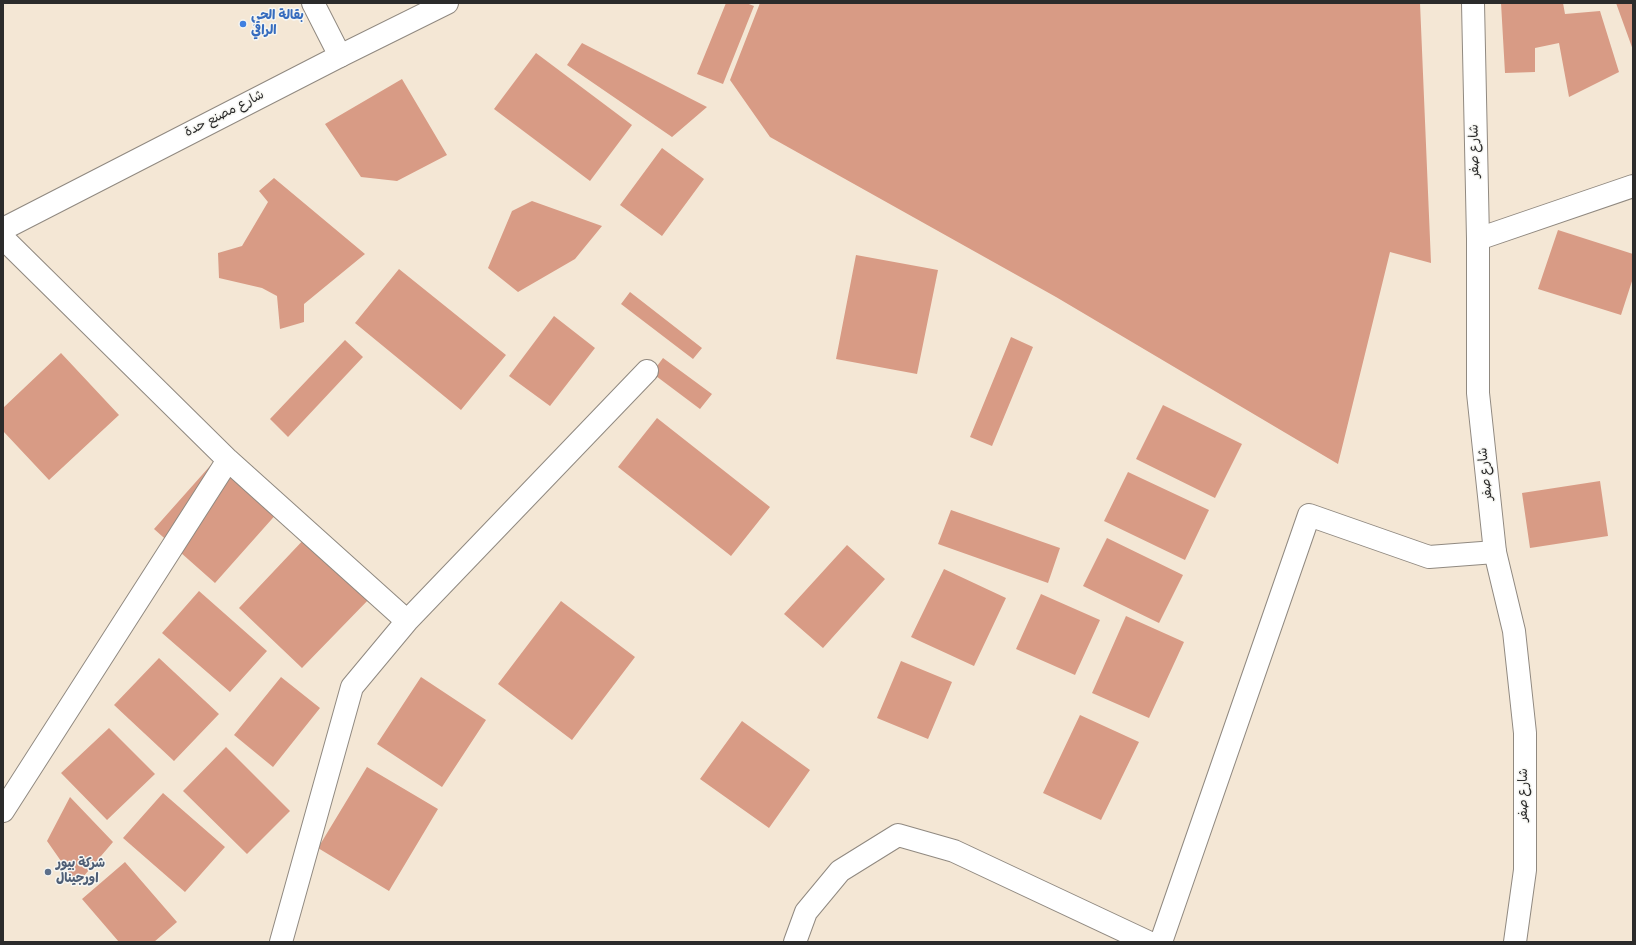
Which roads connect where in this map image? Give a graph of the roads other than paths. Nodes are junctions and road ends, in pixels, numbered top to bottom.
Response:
1 (313, 3) edge
2 (447, 3) edge
3 (1473, 3) edge
4 (340, 56) junction
5 (1633, 186) edge
6 (3, 230) edge
7 (3, 238) edge
8 (1478, 239) junction
9 (647, 371) dead end
10 (228, 460) junction
11 (1495, 552) junction
12 (407, 621) junction
13 (3, 811) edge
14 (281, 942) edge
15 (795, 942) edge
16 (1148, 942) edge
17 (1161, 942) edge
18 (1515, 942) edge

1 - 4 street
2 - 4 street, شارع مصنع حدة
3 - 8 street, شارع صفر
4 - 6 street, شارع مصنع حدة
5 - 8 street
7 - 10 street
8 - 11 street, شارع صفر
9 - 12 street
10 - 12 street
10 - 13 street
11 - 17 street
11 - 18 street, شارع صفر
12 - 14 street
15 - 16 street

